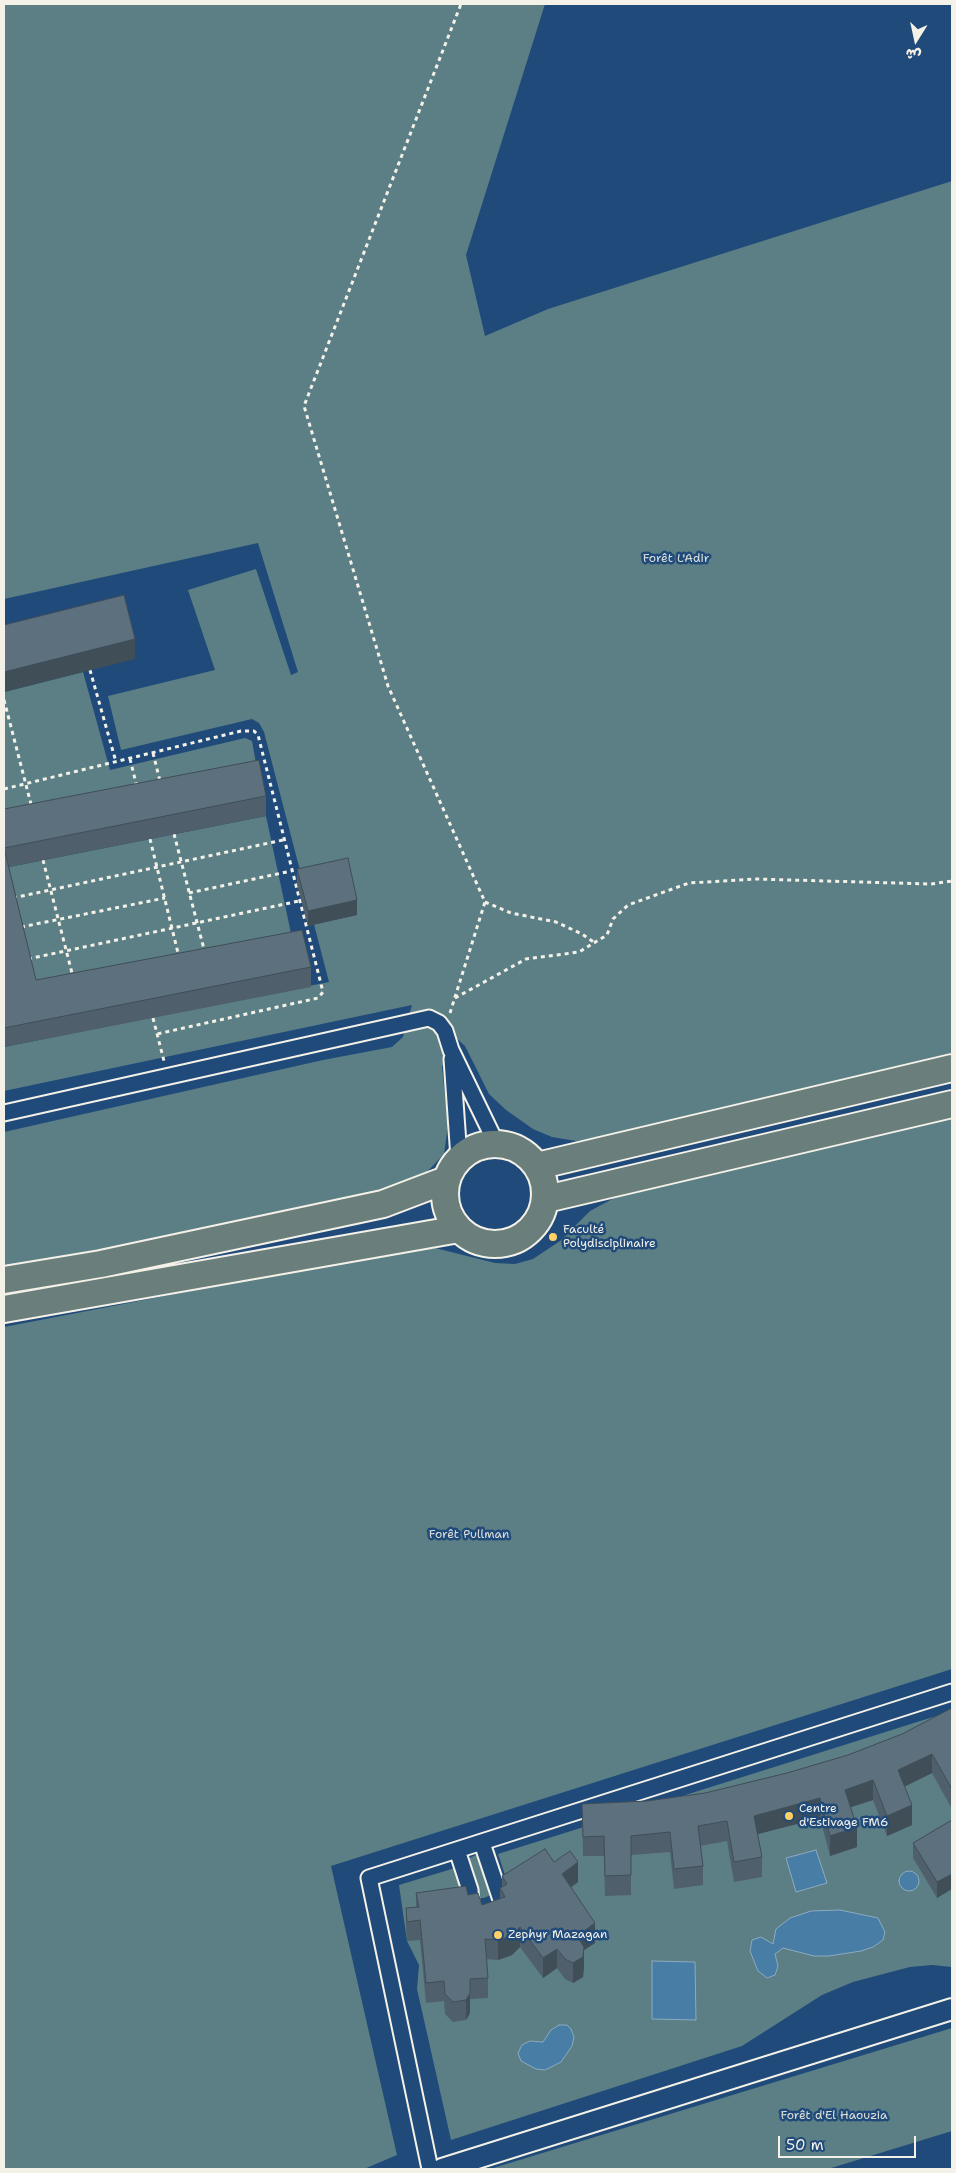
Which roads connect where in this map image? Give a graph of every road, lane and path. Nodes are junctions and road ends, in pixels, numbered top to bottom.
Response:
1 (461, 4) edge
2 (90, 670) dead end
3 (4, 700) edge
4 (153, 753) junction
5 (130, 758) junction
6 (116, 762) junction
7 (265, 762) junction
8 (256, 764) edge
9 (25, 784) junction
10 (153, 786) edge
11 (146, 788) edge
12 (4, 789) edge
13 (33, 812) edge
14 (174, 834) dead end
15 (150, 839) dead end
16 (283, 840) junction
17 (42, 860) dead end
18 (180, 862) junction
19 (157, 867) junction
20 (291, 870) junction
21 (952, 881) edge
22 (50, 890) junction
23 (189, 893) junction
24 (12, 898) edge
25 (165, 898) junction
26 (298, 901) junction
27 (484, 902) junction
28 (58, 919) junction
29 (197, 923) junction
30 (19, 927) edge
31 (172, 928) junction
32 (595, 943) junction
33 (66, 951) junction
34 (26, 959) edge
35 (207, 959) edge
36 (180, 964) edge
37 (75, 984) edge
38 (455, 998) junction
39 (153, 1018) dead end
40 (445, 1032) junction
41 (157, 1034) junction
42 (451, 1050) junction
43 (952, 1068) edge
44 (167, 1076) junction
45 (952, 1104) edge
46 (4, 1113) edge
47 (496, 1143) junction
48 (459, 1158) junction
49 (537, 1166) junction
50 (446, 1180) junction
51 (546, 1199) junction
52 (459, 1229) junction
53 (4, 1280) edge
54 (4, 1309) edge
55 (952, 1692) edge
56 (482, 1843) junction
57 (457, 1850) junction
58 (952, 2009) edge
59 (430, 2169) edge
60 (442, 2169) edge

1 - 27 path
2 - 6 path
3 - 9 path
4 - 5 path
4 - 7 path
4 - 10 path
5 - 6 path
5 - 11 path
6 - 9 path
7 - 8 path
7 - 16 path
9 - 12 path
9 - 13 path
14 - 18 path
15 - 19 path
16 - 18 path
16 - 20 path
17 - 22 path
18 - 19 path
18 - 23 path
19 - 22 path
19 - 25 path
20 - 23 path
20 - 26 path
21 - 32 path
22 - 24 path
22 - 28 path
23 - 29 path
25 - 28 path
25 - 31 path
26 - 29 path
26 - 41 path
27 - 32 path
27 - 38 path
28 - 30 path
28 - 33 path
29 - 31 path
29 - 35 path
31 - 33 path
31 - 36 path
32 - 38 path
33 - 34 path
33 - 37 path
38 - 40 path
39 - 41 path
40 - 42 street
40 - 44 street
41 - 44 path
42 - 47 street
42 - 48 street
43 - 49 highway
44 - 46 street
45 - 51 highway
47 - 48 highway
47 - 49 highway
48 - 50 highway
49 - 51 highway
50 - 52 highway
50 - 53 highway
51 - 52 highway
52 - 54 highway
55 - 56 street
56 - 57 street
56 - 57 street
57 - 59 street
58 - 60 street

